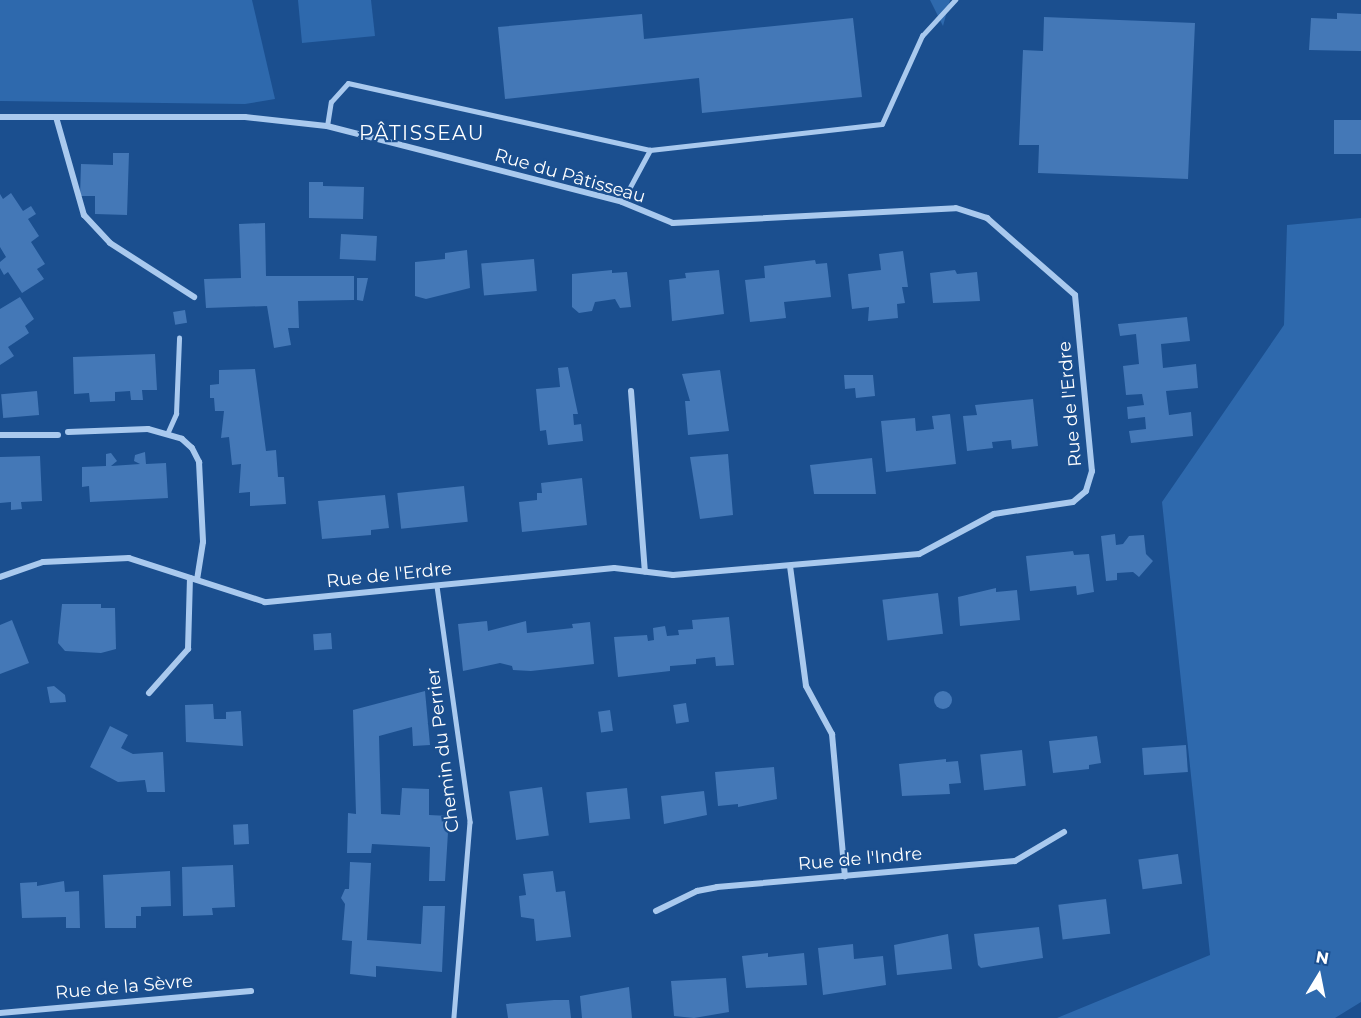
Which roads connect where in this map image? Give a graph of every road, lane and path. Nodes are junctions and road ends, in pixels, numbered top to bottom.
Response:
1 (955, 0) edge
2 (0, 117) edge
3 (57, 117) junction
4 (327, 126) junction
5 (650, 150) junction
6 (622, 202) junction
7 (883, 209) joint
8 (194, 297) dead end
9 (179, 338) dead end
10 (632, 391) dead end
11 (68, 432) dead end
12 (168, 432) junction
13 (0, 435) edge
14 (58, 435) dead end
15 (790, 566) junction
16 (645, 571) junction
17 (0, 577) edge
18 (194, 579) junction
19 (437, 586) junction
20 (150, 693) dead end
21 (1064, 832) dead end
22 (845, 876) junction
23 (656, 911) dead end
24 (251, 991) dead end
25 (0, 1013) edge
26 (454, 1018) edge

1 - 5 lane
2 - 3 street, Rue du Pâtisseau
3 - 4 street, Rue du Pâtisseau
3 - 8 street
4 - 5 lane
4 - 6 street, Rue du Pâtisseau
5 - 6 lane
6 - 7 street, Rue du Pâtisseau
7 - 15 street, Rue de l'Erdre
9 - 12 lane
10 - 16 street
11 - 12 street
12 - 18 street
13 - 14 street
15 - 16 street, Rue de l'Erdre
15 - 22 street
16 - 19 street, Rue de l'Erdre
17 - 18 street, Rue de l'Erdre
18 - 19 street, Rue de l'Erdre
18 - 20 street
19 - 26 lane, Chemin du Perrier
21 - 22 street, Rue de l'Indre
22 - 23 street, Rue de l'Indre
24 - 25 street, Rue de la Sèvre

